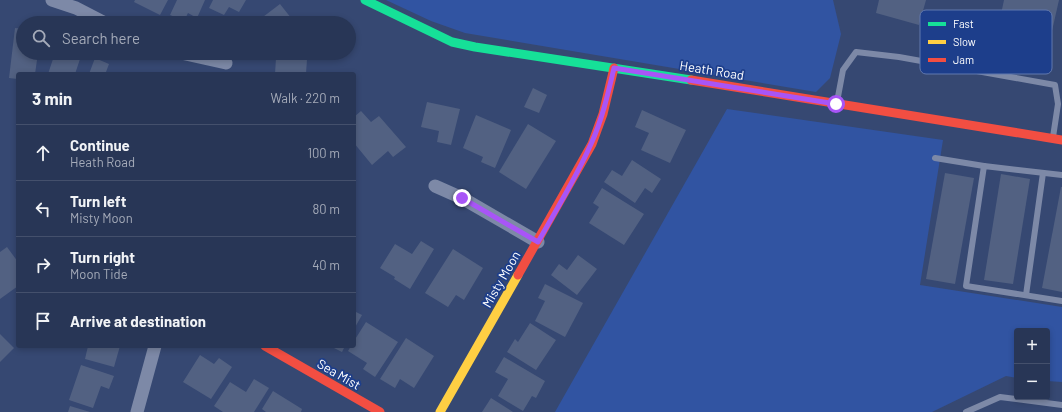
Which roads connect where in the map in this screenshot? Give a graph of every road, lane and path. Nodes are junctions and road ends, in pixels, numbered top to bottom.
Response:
1 (52, 0) edge
2 (365, 0) edge
3 (91, 16) edge
4 (212, 60) edge
5 (920, 61) edge
6 (226, 63) dead end
7 (614, 68) junction
8 (994, 74) edge
9 (836, 104) junction
10 (1057, 139) edge
11 (935, 158) dead end
12 (984, 166) junction
13 (1043, 173) junction
14 (1062, 176) edge
15 (435, 186) dead end
16 (538, 242) junction
17 (1026, 295) junction
18 (1062, 301) edge
19 (154, 348) edge
20 (268, 348) edge
21 (1062, 405) edge
22 (137, 412) edge
23 (380, 412) edge
24 (440, 412) edge
25 (966, 412) edge

1 - 3 street
2 - 7 street, Heath Road
4 - 6 street
5 - 9 lane
7 - 9 street, Heath Road
7 - 16 street, Misty Moon
8 - 10 lane
9 - 10 street, Heath Road
11 - 12 lane
12 - 13 lane
12 - 17 lane
13 - 14 lane
13 - 17 lane
15 - 16 street
16 - 24 street, Misty Moon
17 - 18 lane
19 - 22 street
20 - 23 street, Sea Mist
21 - 25 lane

